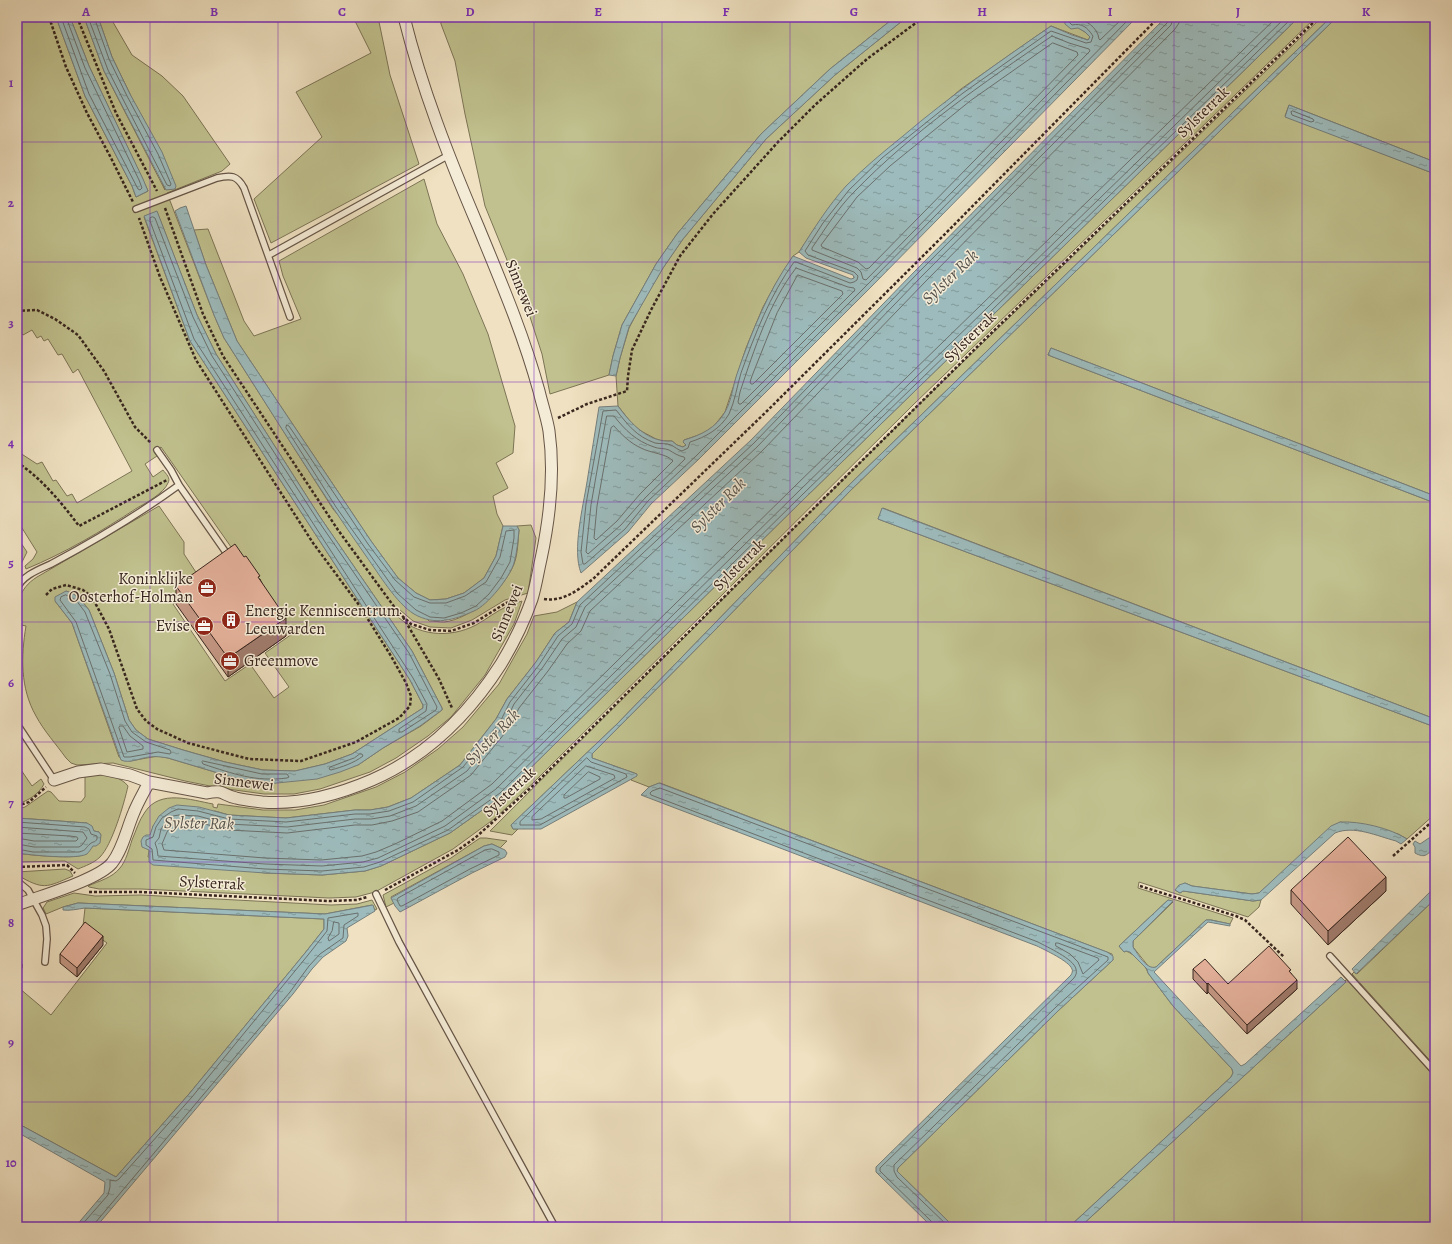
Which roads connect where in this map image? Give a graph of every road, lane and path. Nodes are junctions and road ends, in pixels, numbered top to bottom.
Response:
1 (49, 17) edge
2 (77, 17) edge
3 (404, 17) edge
4 (924, 17) edge
5 (1159, 17) edge
6 (1318, 17) edge
7 (449, 155) junction
8 (161, 199) junction
9 (136, 208) junction
10 (269, 255) junction
11 (17, 311) edge
12 (290, 317) dead end
13 (547, 423) junction
14 (157, 450) joint
15 (17, 462) edge
16 (174, 476) junction
17 (179, 485) junction
18 (227, 554) edge
19 (18, 587) edge
20 (46, 595) dead end
21 (532, 597) junction
22 (401, 615) junction
23 (457, 722) junction
24 (17, 724) edge
25 (54, 780) junction
26 (149, 782) junction
27 (17, 806) edge
28 (1435, 819) edge
29 (1393, 856) dead end
30 (17, 867) edge
31 (17, 881) edge
32 (79, 882) junction
33 (1140, 886) dead end
34 (376, 894) junction
35 (33, 899) junction
36 (17, 905) edge
37 (1330, 956) dead end
38 (1284, 957) dead end
39 (45, 962) dead end
40 (1435, 1072) edge
41 (555, 1227) edge

1 - 9 path
2 - 8 path
3 - 7 street, Sinnewei
4 - 13 path
5 - 21 path
6 - 34 path, Sylsterrak
7 - 10 lane
7 - 13 street, Sinnewei
8 - 9 lane
8 - 10 lane
8 - 22 path
9 - 20 path
10 - 12 lane
11 - 14 path
13 - 21 street, Sinnewei
14 - 16 lane
15 - 16 path
16 - 17 lane
17 - 18 lane
17 - 19 lane
21 - 22 path
21 - 23 street, Sinnewei
22 - 23 path
23 - 26 street, Sinnewei
24 - 25 lane
25 - 26 street, Sinnewei
25 - 27 path
26 - 32 street
28 - 29 path
30 - 32 path
31 - 35 lane
32 - 34 path, Sylsterrak
32 - 35 street
33 - 38 path
34 - 41 lane
35 - 36 street
35 - 39 lane
37 - 40 lane

